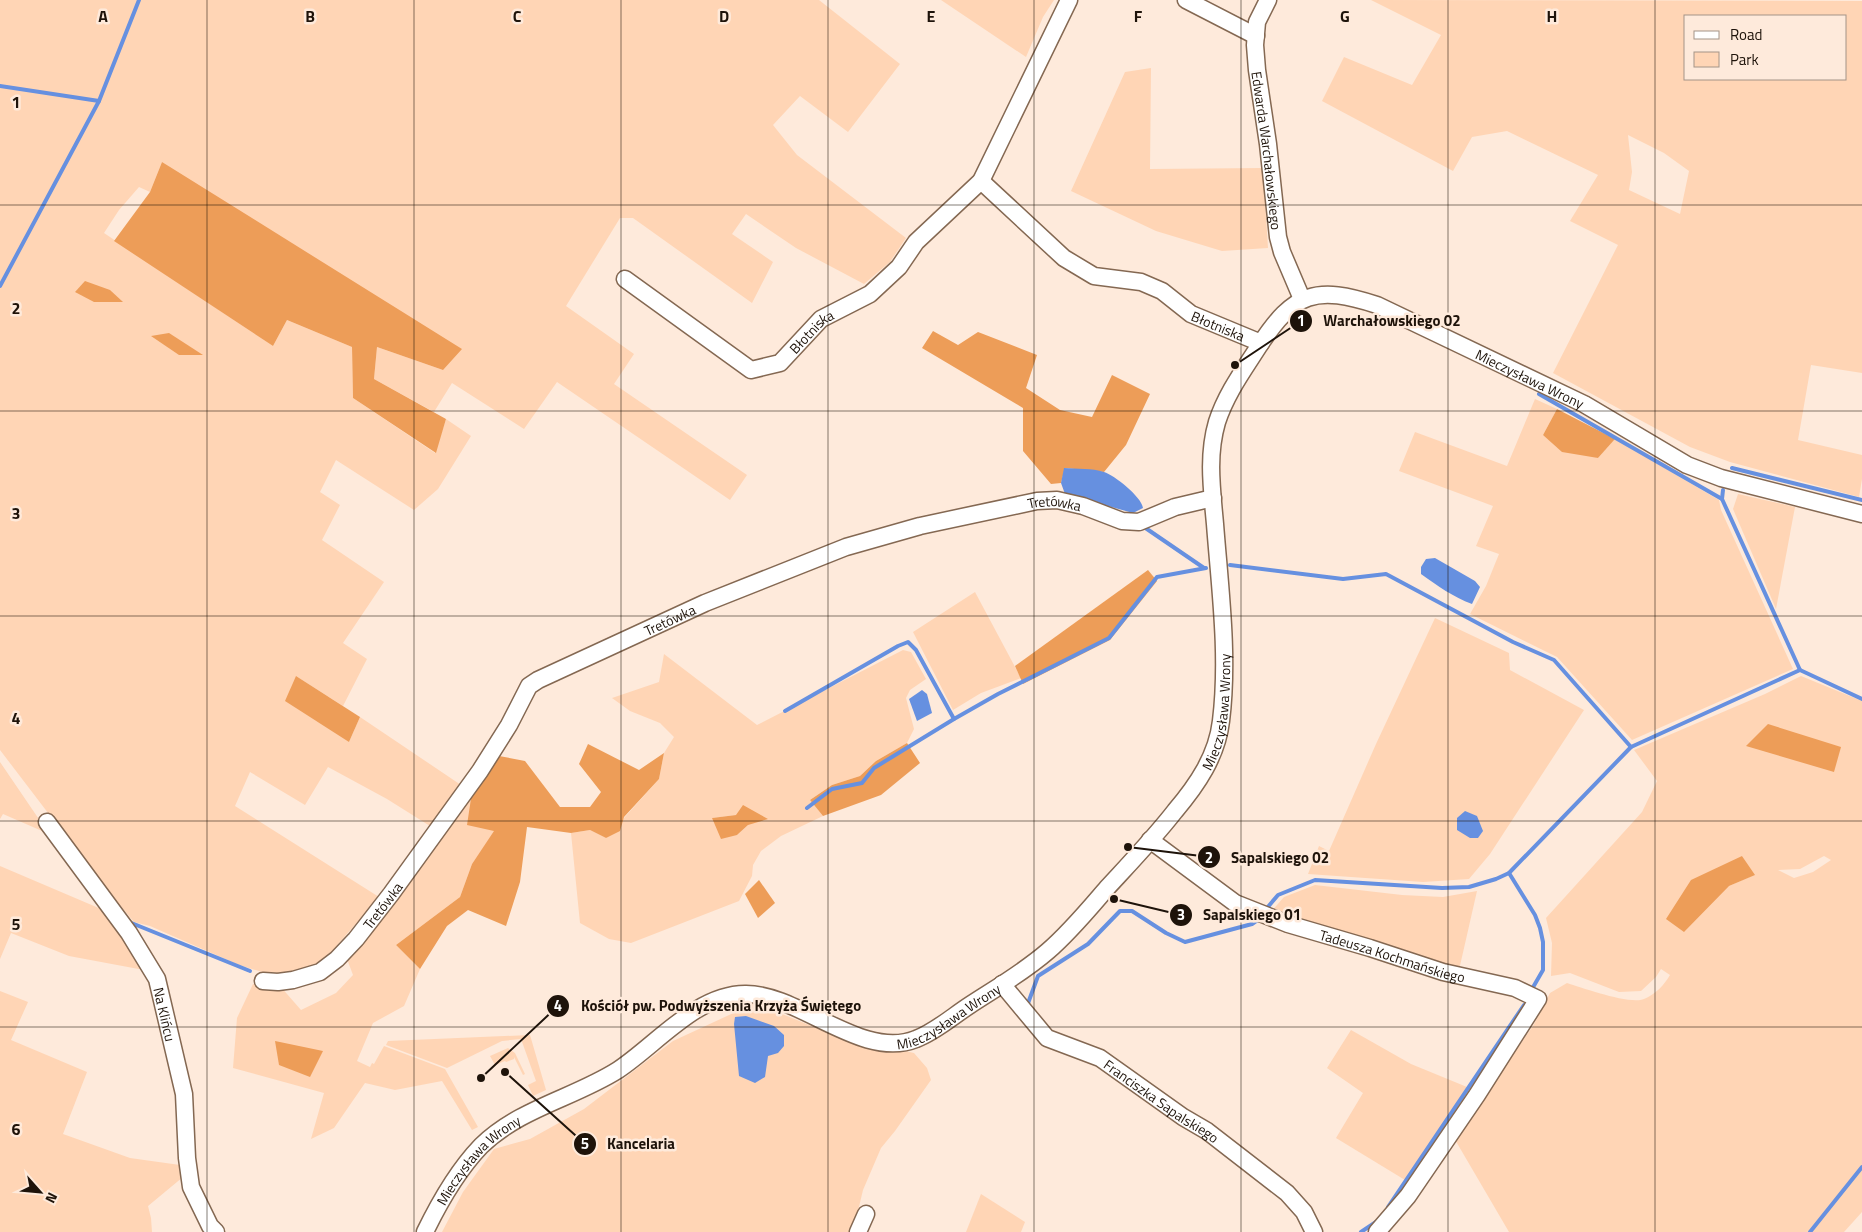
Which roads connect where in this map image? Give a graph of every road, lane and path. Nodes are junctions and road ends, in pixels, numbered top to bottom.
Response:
1 (1069, 0) edge
2 (1186, 0) edge
3 (1268, 0) edge
4 (1256, 36) junction
5 (981, 181) junction
6 (625, 279) dead end
7 (1302, 299) junction
8 (1261, 343) junction
9 (1213, 498) junction
10 (1862, 514) edge
11 (47, 822) dead end
12 (1150, 840) junction
13 (263, 981) dead end
14 (1002, 984) junction
15 (866, 1214) dead end
16 (216, 1232) edge
17 (425, 1232) edge
18 (858, 1232) edge
19 (1314, 1232) edge
20 (1377, 1232) edge

1 - 5 street, Błotniska
2 - 4 street
3 - 4 street, Edwarda Warchałowskiego
4 - 7 street, Edwarda Warchałowskiego
5 - 6 street, Błotniska
5 - 8 street, Błotniska
7 - 8 street, Mieczysława Wrony
7 - 10 street, Mieczysława Wrony
8 - 9 street, Mieczysława Wrony
9 - 12 street, Mieczysława Wrony
9 - 13 street, Tretówka
11 - 16 street, Na Klińcu
12 - 14 street, Mieczysława Wrony
12 - 20 street, Tadeusza Kochmańskiego
14 - 17 street, Mieczysława Wrony
14 - 19 street, Franciszka Sapalskiego
15 - 18 street

